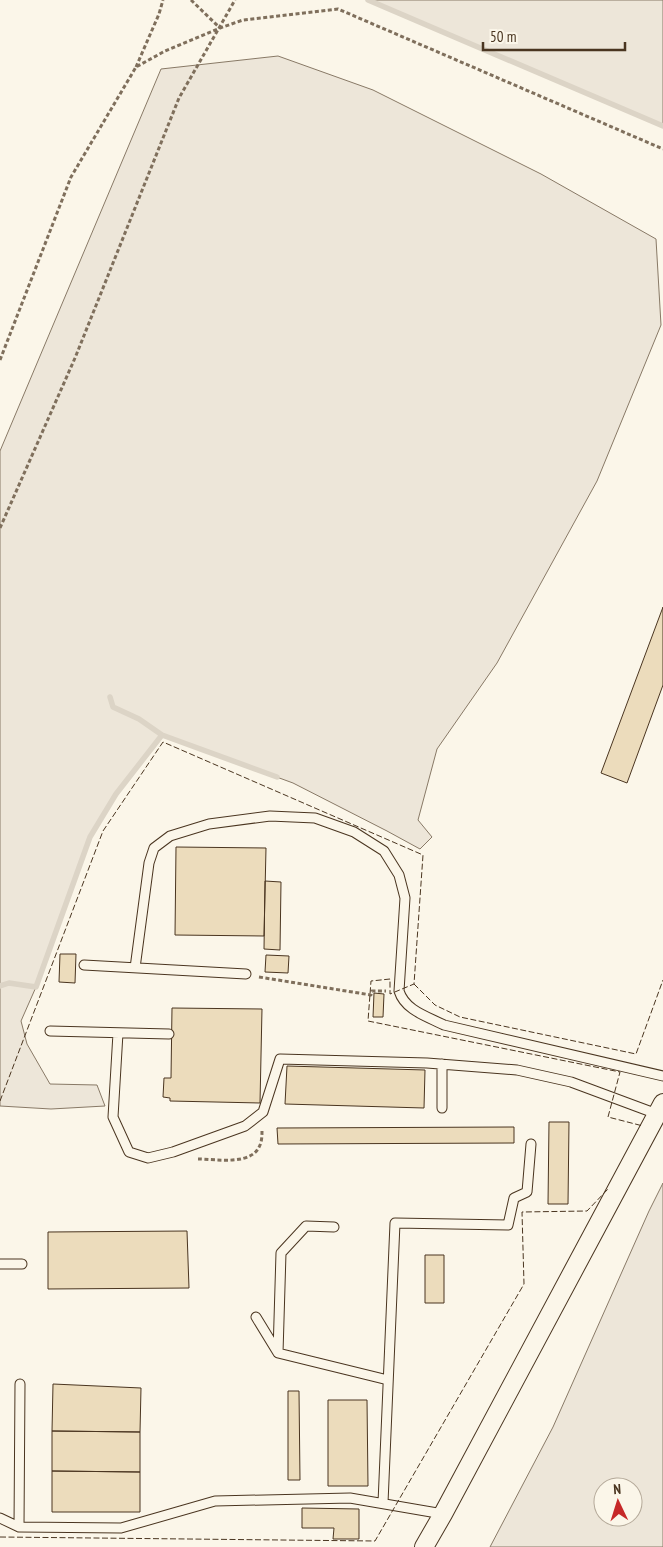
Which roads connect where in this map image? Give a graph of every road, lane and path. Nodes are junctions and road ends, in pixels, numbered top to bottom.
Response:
1 (162, 0) edge
2 (192, 0) edge
3 (235, 0) edge
4 (220, 28) junction
5 (136, 67) junction
6 (663, 149) edge
7 (0, 360) edge
8 (0, 528) edge
9 (84, 965) dead end
10 (135, 968) junction
11 (246, 974) joint
12 (399, 991) junction
13 (50, 1031) dead end
14 (118, 1033) junction
15 (169, 1034) dead end
16 (442, 1064) junction
17 (663, 1076) edge
18 (442, 1108) dead end
19 (660, 1109) edge
20 (532, 1144) dead end
21 (334, 1227) dead end
22 (0, 1264) edge
23 (22, 1264) dead end
24 (256, 1317) dead end
25 (278, 1353) junction
26 (388, 1380) junction
27 (20, 1384) dead end
28 (383, 1503) junction
29 (443, 1514) junction
30 (0, 1518) edge
31 (19, 1527) junction
32 (424, 1547) edge

1 - 5 path
2 - 4 path
3 - 4 path
4 - 5 path
4 - 6 path
4 - 8 path
5 - 7 path
9 - 10 lane
10 - 11 lane
10 - 12 lane
11 - 12 path
12 - 17 lane
13 - 14 lane
14 - 15 lane
14 - 16 lane
16 - 18 lane
16 - 19 lane
19 - 29 street
20 - 26 lane
21 - 25 lane
22 - 23 lane
24 - 25 lane
25 - 26 lane
26 - 28 lane
27 - 31 lane
28 - 29 lane
28 - 31 lane
29 - 32 street
30 - 31 lane

